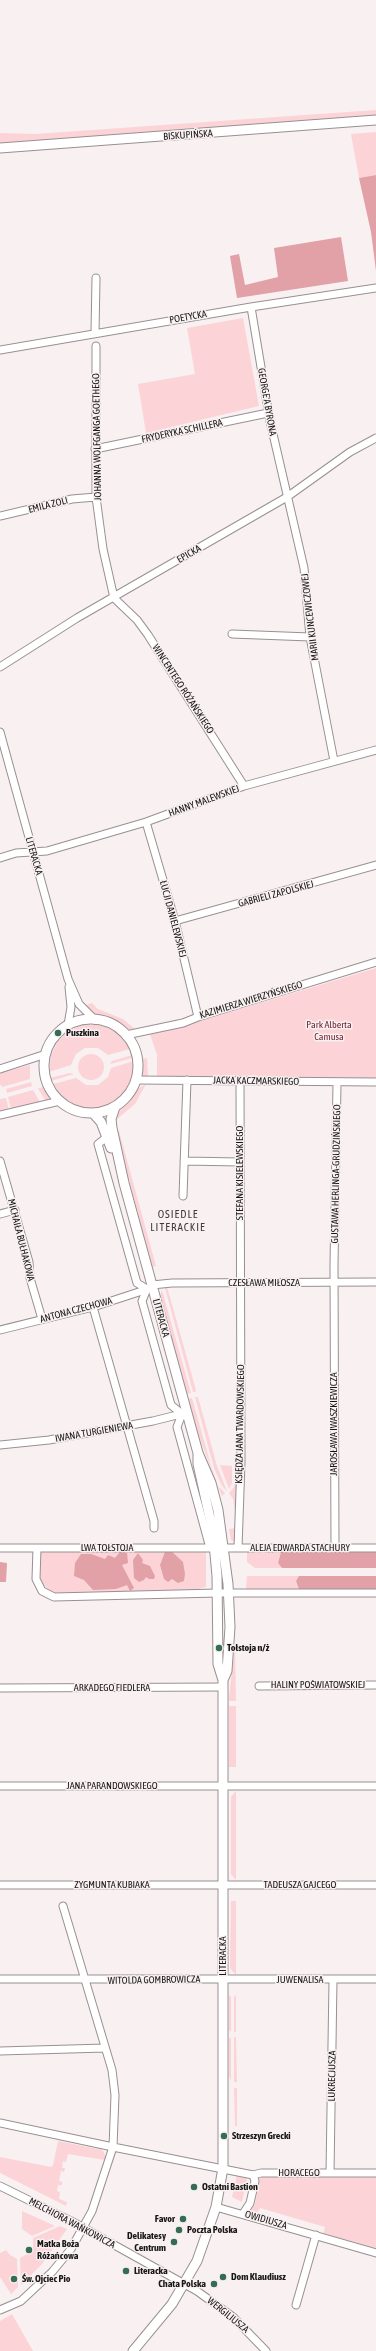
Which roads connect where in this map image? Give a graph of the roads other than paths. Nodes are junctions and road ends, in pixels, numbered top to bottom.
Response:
1 (376, 120) edge
2 (0, 148) edge
3 (96, 278) dead end
4 (376, 288) edge
5 (251, 307) junction
6 (95, 333) junction
7 (96, 346) dead end
8 (0, 350) edge
9 (268, 413) junction
10 (376, 438) edge
11 (95, 450) junction
12 (96, 497) junction
13 (287, 497) junction
14 (0, 516) edge
15 (114, 598) junction
16 (232, 634) dead end
17 (310, 638) junction
18 (0, 667) edge
19 (0, 732) edge
20 (376, 750) edge
21 (334, 761) junction
22 (244, 786) junction
23 (146, 822) junction
24 (33, 853) junction
25 (0, 858) edge
26 (376, 865) edge
27 (175, 922) junction
28 (376, 962) edge
29 (68, 979) junction
30 (198, 1017) junction
31 (95, 1020) junction
32 (68, 1025) junction
33 (126, 1035) junction
34 (46, 1054) junction
35 (0, 1069) edge
36 (136, 1080) junction
37 (187, 1080) junction
38 (240, 1080) junction
39 (376, 1082) edge
40 (337, 1083) junction
41 (60, 1101) junction
42 (115, 1107) junction
43 (93, 1113) junction
44 (0, 1115) edge
45 (107, 1137) junction
46 (0, 1161) edge
47 (184, 1161) junction
48 (240, 1162) junction
49 (124, 1183) junction
50 (183, 1196) dead end
51 (15, 1210) junction
52 (0, 1214) edge
53 (334, 1282) junction
54 (376, 1282) edge
55 (240, 1283) junction
56 (150, 1287) junction
57 (93, 1306) junction
58 (42, 1319) junction
59 (0, 1330) edge
60 (184, 1413) junction
61 (127, 1426) junction
62 (0, 1445) edge
63 (154, 1528) dead end
64 (0, 1548) edge
65 (37, 1548) junction
66 (216, 1548) junction
67 (238, 1548) junction
68 (335, 1548) junction
69 (376, 1548) edge
70 (218, 1593) junction
71 (228, 1593) junction
72 (376, 1593) edge
73 (223, 1684) junction
74 (376, 1685) edge
75 (259, 1686) dead end
76 (0, 1688) edge
77 (224, 1785) junction
78 (0, 1786) edge
79 (376, 1786) edge
80 (0, 1885) edge
81 (223, 1885) junction
82 (376, 1885) edge
83 (63, 1906) dead end
84 (0, 1979) edge
85 (224, 1979) junction
86 (376, 1979) edge
87 (333, 1980) junction
88 (85, 1981) junction
89 (105, 2048) junction
90 (0, 2051) edge
91 (0, 2123) edge
92 (113, 2148) junction
93 (223, 2168) junction
94 (330, 2173) junction
95 (376, 2173) edge
96 (253, 2174) junction
97 (0, 2186) edge
98 (216, 2207) junction
99 (243, 2214) junction
100 (84, 2228) junction
101 (316, 2235) junction
102 (376, 2253) edge
103 (184, 2284) junction
104 (296, 2305) dead end
105 (0, 2310) edge
106 (133, 2351) edge
107 (266, 2351) edge

1 - 2 street, BISKUPIŃSKA
3 - 6 street
4 - 5 street, POETYCKA
5 - 6 street, POETYCKA
5 - 9 street, GEORGE'A BYRONA
6 - 8 street, POETYCKA
7 - 11 street, JOHANNA WOLFGANGA GOETHEGO
9 - 11 street, FRYDERYKA SCHILLERA
9 - 13 street, GEORGE'A BYRONA
10 - 13 street, EPICKA
11 - 12 street, JOHANNA WOLFGANGA GOETHEGO
12 - 14 street, EMILA ZOLI
12 - 15 street, JOHANNA WOLFGANGA GOETHEGO
13 - 15 street, EPICKA
13 - 17 street, MARII KUNCEWICZOWEJ
15 - 18 street, EPICKA
15 - 22 street, WINCENTEGO RÓŻAŃSKIEGO
16 - 17 street
17 - 21 street, MARII KUNCEWICZOWEJ
19 - 24 street, LITERACKA
20 - 21 street, HANNY MALEWSKIEJ
21 - 22 street, HANNY MALEWSKIEJ
22 - 23 street, HANNY MALEWSKIEJ
23 - 24 street, HANNY MALEWSKIEJ
23 - 27 street, ŁUCJI DANIELEWSKIEJ
24 - 25 street, HANNY MALEWSKIEJ
24 - 29 street, LITERACKA
26 - 27 street, GABRIELI ZAPOLSKIEJ
27 - 30 street, ŁUCJI DANIELEWSKIEJ
28 - 30 street, KAZIMIERZA WIERZYŃSKIEGO
29 - 31 street, LITERACKA
29 - 32 street, LITERACKA
30 - 33 street, KAZIMIERZA WIERZYŃSKIEGO
31 - 32 street
31 - 33 street
32 - 34 street
33 - 36 street
34 - 35 street
34 - 41 street
36 - 37 street, JACKA KACZMARSKIEGO
36 - 42 street
37 - 38 street, JACKA KACZMARSKIEGO
37 - 47 street
38 - 40 street, JACKA KACZMARSKIEGO
38 - 48 street, STEFANA KISIELEWSKIEGO
39 - 40 street, JACKA KACZMARSKIEGO
40 - 53 street, GUSTAWA HERLINGA-GRUDZIŃSKIEGO
41 - 43 street
41 - 44 street
42 - 43 street
42 - 49 street, LITERACKA
43 - 45 street, LITERACKA
45 - 49 street, LITERACKA
45 - 56 street
46 - 51 street, MICHAIŁA BUŁHAKOWA
47 - 48 street
47 - 50 street
48 - 55 street, STEFANA KISIELEWSKIEGO
49 - 56 street, LITERACKA
51 - 52 street
51 - 58 street, MICHAIŁA BUŁHAKOWA
53 - 54 street, CZESŁAWA MIŁOSZA
53 - 55 street, CZESŁAWA MIŁOSZA
53 - 68 street, JAROSŁAWA IWASZKIEWICZA
55 - 56 street, CZESŁAWA MIŁOSZA
55 - 67 street, KSIĘDZA JANA TWARDOWSKIEGO
56 - 57 street, ANTONA CZECHOWA
56 - 60 street, LITERACKA
56 - 60 street
57 - 58 street, ANTONA CZECHOWA
57 - 61 street
58 - 59 street, ANTONA CZECHOWA
60 - 61 street, IWANA TURGIENIEWA
60 - 66 street, LITERACKA
60 - 66 street
61 - 62 street, IWANA TURGIENIEWA
61 - 63 street
64 - 65 street, LWA TOŁSTOJA
65 - 66 street, LWA TOŁSTOJA
65 - 70 street
66 - 67 street, ALEJA EDWARDA STACHURY
66 - 70 street, LITERACKA
66 - 71 street, LITERACKA
67 - 68 street, ALEJA EDWARDA STACHURY
68 - 69 street, ALEJA EDWARDA STACHURY
70 - 71 street
70 - 73 street, LITERACKA
71 - 72 street
71 - 73 street, LITERACKA
73 - 76 street, ARKADEGO FIEDLERA
73 - 77 street, LITERACKA
74 - 75 street, HALINY POŚWIATOWSKIEJ
77 - 78 street, JANA PARANDOWSKIEGO
77 - 79 street, JANA PARANDOWSKIEGO
77 - 81 street, LITERACKA
80 - 81 street, ZYGMUNTA KUBIAKA
81 - 82 street, TADEUSZA GAJCEGO
81 - 85 street, LITERACKA
83 - 88 street
84 - 88 street, WITOLDA GOMBROWICZA
85 - 87 street, JUWENALISA
85 - 88 street, WITOLDA GOMBROWICZA
85 - 93 street, LITERACKA
86 - 87 street, JUWENALISA
87 - 94 street, LUKRECJUSZA
88 - 89 street
89 - 90 street
89 - 92 street
91 - 92 street
92 - 93 street
92 - 100 street
93 - 96 street, HORACEGO
93 - 98 street, LITERACKA
94 - 95 street, HORACEGO
94 - 96 street, HORACEGO
96 - 99 street
97 - 100 street, MELCHIORA WAŃKOWICZA
98 - 99 street, OWIDIUSZA
98 - 103 street, LITERACKA
99 - 101 street, OWIDIUSZA
100 - 103 street, MELCHIORA WAŃKOWICZA
100 - 105 street
101 - 102 street, OWIDIUSZA
101 - 104 street
103 - 106 street, LITERACKA
103 - 107 street, WERGILIUSZA

